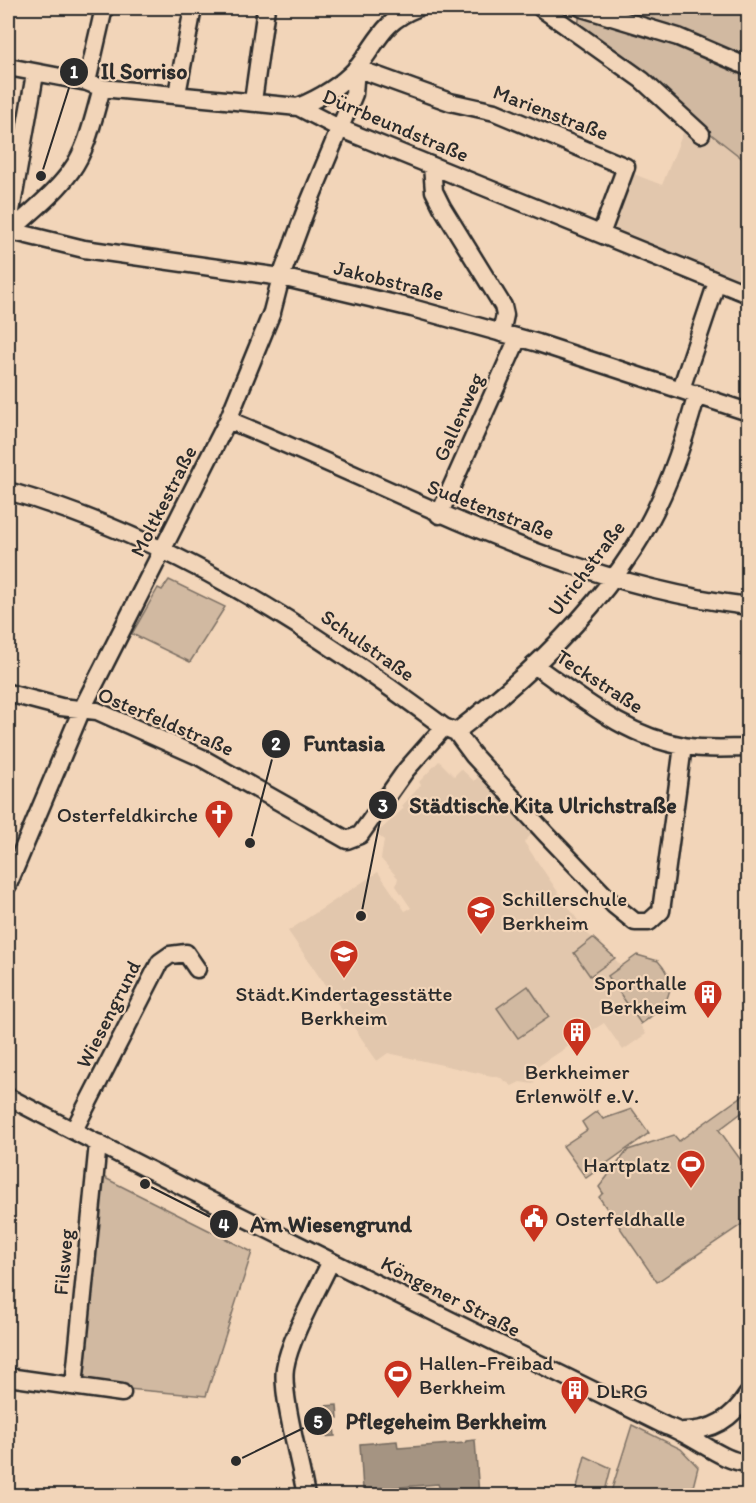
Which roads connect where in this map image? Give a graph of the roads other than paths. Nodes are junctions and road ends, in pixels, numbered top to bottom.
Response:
1 (104, 8) edge
2 (193, 8) edge
3 (266, 8) edge
4 (417, 8) edge
5 (541, 8) edge
6 (582, 8) edge
7 (393, 12) edge
8 (8, 67) edge
9 (748, 67) edge
10 (356, 68) junction
11 (35, 74) junction
12 (94, 85) junction
13 (177, 94) junction
14 (253, 101) junction
15 (298, 107) junction
16 (339, 128) junction
17 (701, 134) dead end
18 (432, 166) junction
19 (9, 232) edge
20 (601, 234) junction
21 (281, 277) junction
22 (717, 282) junction
23 (748, 294) edge
24 (501, 333) junction
25 (518, 338) junction
26 (681, 389) junction
27 (697, 394) junction
28 (748, 412) edge
29 (228, 420) junction
30 (8, 491) edge
31 (439, 515) junction
32 (163, 551) junction
33 (612, 579) junction
34 (748, 606) edge
35 (534, 665) junction
36 (8, 693) edge
37 (82, 709) junction
38 (450, 729) junction
39 (683, 746) junction
40 (748, 748) edge
41 (360, 835) joint
42 (8, 885) edge
43 (197, 969) dead end
44 (8, 1097) edge
45 (74, 1130) junction
46 (98, 1143) junction
47 (331, 1261) junction
48 (8, 1377) edge
49 (74, 1386) junction
50 (122, 1393) dead end
51 (746, 1402) edge
52 (683, 1431) junction
53 (748, 1462) edge
54 (306, 1496) edge

1 - 12 street
2 - 13 street
3 - 14 street
4 - 7 street
5 - 17 street
6 - 9 street
7 - 10 street
8 - 11 street, Dürrbeundstraße
10 - 15 street
10 - 16 street, Moltkestraße
10 - 20 street, Marienstraße
11 - 12 street, Dürrbeundstraße
11 - 19 street
12 - 13 street, Dürrbeundstraße
12 - 19 street
13 - 14 street, Dürrbeundstraße
14 - 15 street, Dürrbeundstraße
15 - 16 street, Dürrbeundstraße
16 - 18 street, Dürrbeundstraße
16 - 21 street, Moltkestraße
18 - 20 street, Dürrbeundstraße
18 - 24 street
19 - 21 street, Jakobstraße
20 - 22 street, Dürrbeundstraße
21 - 24 street, Jakobstraße
21 - 29 street, Moltkestraße
22 - 23 street, Dürrbeundstraße
22 - 26 street
24 - 25 street, Jakobstraße
25 - 26 street, Jakobstraße
25 - 31 street, Gallenweg
26 - 27 street, Jakobstraße
27 - 28 street, Jakobstraße
27 - 33 street, Ulrichstraße
29 - 31 street, Sudetenstraße
29 - 32 street, Moltkestraße
30 - 32 street, Schulstraße
31 - 33 street, Sudetenstraße
32 - 37 street, Moltkestraße
32 - 38 street, Schulstraße
33 - 34 street, Sudetenstraße
33 - 35 street, Ulrichstraße
35 - 38 street, Ulrichstraße
35 - 39 street, Teckstraße
36 - 37 street, Osterfeldstraße
37 - 41 street, Osterfeldstraße
37 - 42 street, Moltkestraße
38 - 39 street, Schulstraße
38 - 41 street, Ulrichstraße
39 - 40 street, Teckstraße
43 - 45 street, Wiesengrund
44 - 45 street, Köngener Straße
45 - 46 street, Köngener Straße
46 - 47 street, Köngener Straße
46 - 49 street, Filsweg
47 - 52 street, Köngener Straße
47 - 54 street
48 - 49 street
49 - 50 street
51 - 52 street
52 - 53 street, Köngener Straße

